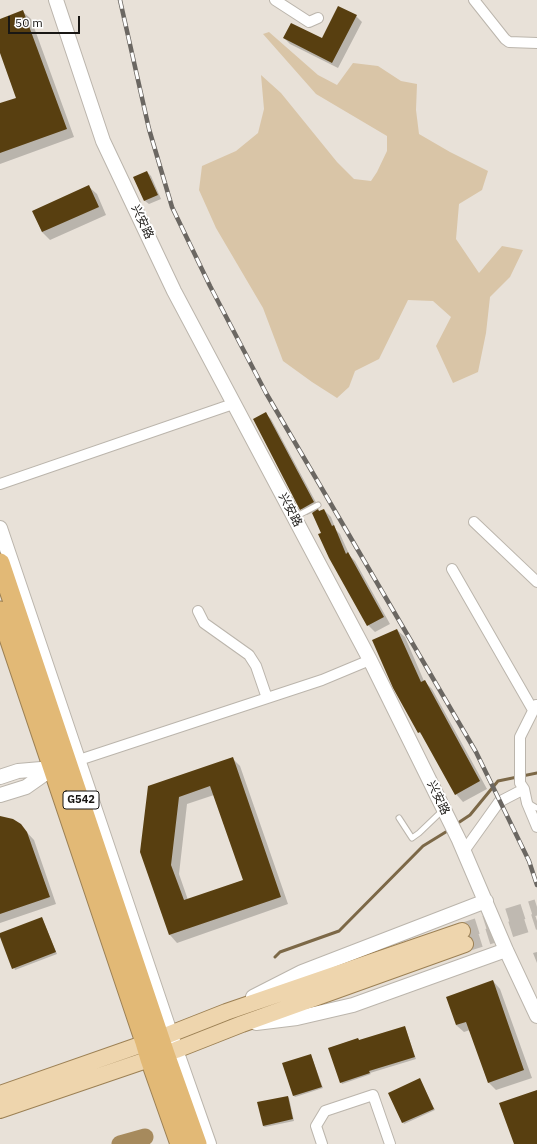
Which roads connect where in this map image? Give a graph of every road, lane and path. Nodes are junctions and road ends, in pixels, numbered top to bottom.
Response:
1 (56, 0) edge
2 (275, 0) edge
3 (474, 0) edge
4 (318, 18) dead end
5 (537, 43) edge
6 (233, 404) junction
7 (0, 484) edge
8 (318, 504) dead end
9 (294, 518) junction
10 (474, 522) dead end
11 (0, 528) edge
12 (0, 563) edge
13 (452, 569) dead end
14 (537, 582) edge
15 (0, 611) edge
16 (198, 611) dead end
17 (370, 660) junction
18 (267, 698) junction
19 (535, 706) edge
20 (67, 764) junction
21 (0, 777) edge
22 (522, 786) junction
23 (0, 795) edge
24 (527, 803) junction
25 (537, 808) edge
26 (445, 811) junction
27 (399, 818) dead end
28 (537, 827) edge
29 (462, 846) junction
30 (486, 902) junction
31 (506, 950) junction
32 (226, 1012) junction
33 (537, 1016) edge
34 (242, 1024) junction
35 (161, 1046) junction
36 (0, 1094) edge
37 (0, 1110) edge
38 (180, 1144) edge
39 (198, 1144) edge
40 (209, 1144) edge
41 (322, 1144) edge
42 (390, 1144) edge

1 - 6 street, 兴安路
2 - 4 street
3 - 5 street
6 - 7 street
6 - 9 street, 兴安路
8 - 9 lane
9 - 17 street, 兴安路
10 - 14 street
11 - 20 street
12 - 20 highway, G542
13 - 19 street
15 - 20 highway, G542
16 - 18 street
17 - 18 street
17 - 26 street, 兴安路
18 - 20 street
19 - 22 street
20 - 21 street
20 - 23 street
20 - 35 highway, G542
22 - 24 street
22 - 29 street
24 - 25 lane
24 - 28 street
26 - 27 lane
26 - 29 street, 兴安路
29 - 30 street, 兴安路
30 - 31 street, 兴安路
30 - 32 street
31 - 33 street, 兴安路
31 - 34 street
32 - 34 main road
32 - 35 main road
34 - 35 main road
35 - 36 main road
35 - 37 main road
35 - 38 highway, G542
35 - 39 highway, G542
35 - 40 street
41 - 42 street

